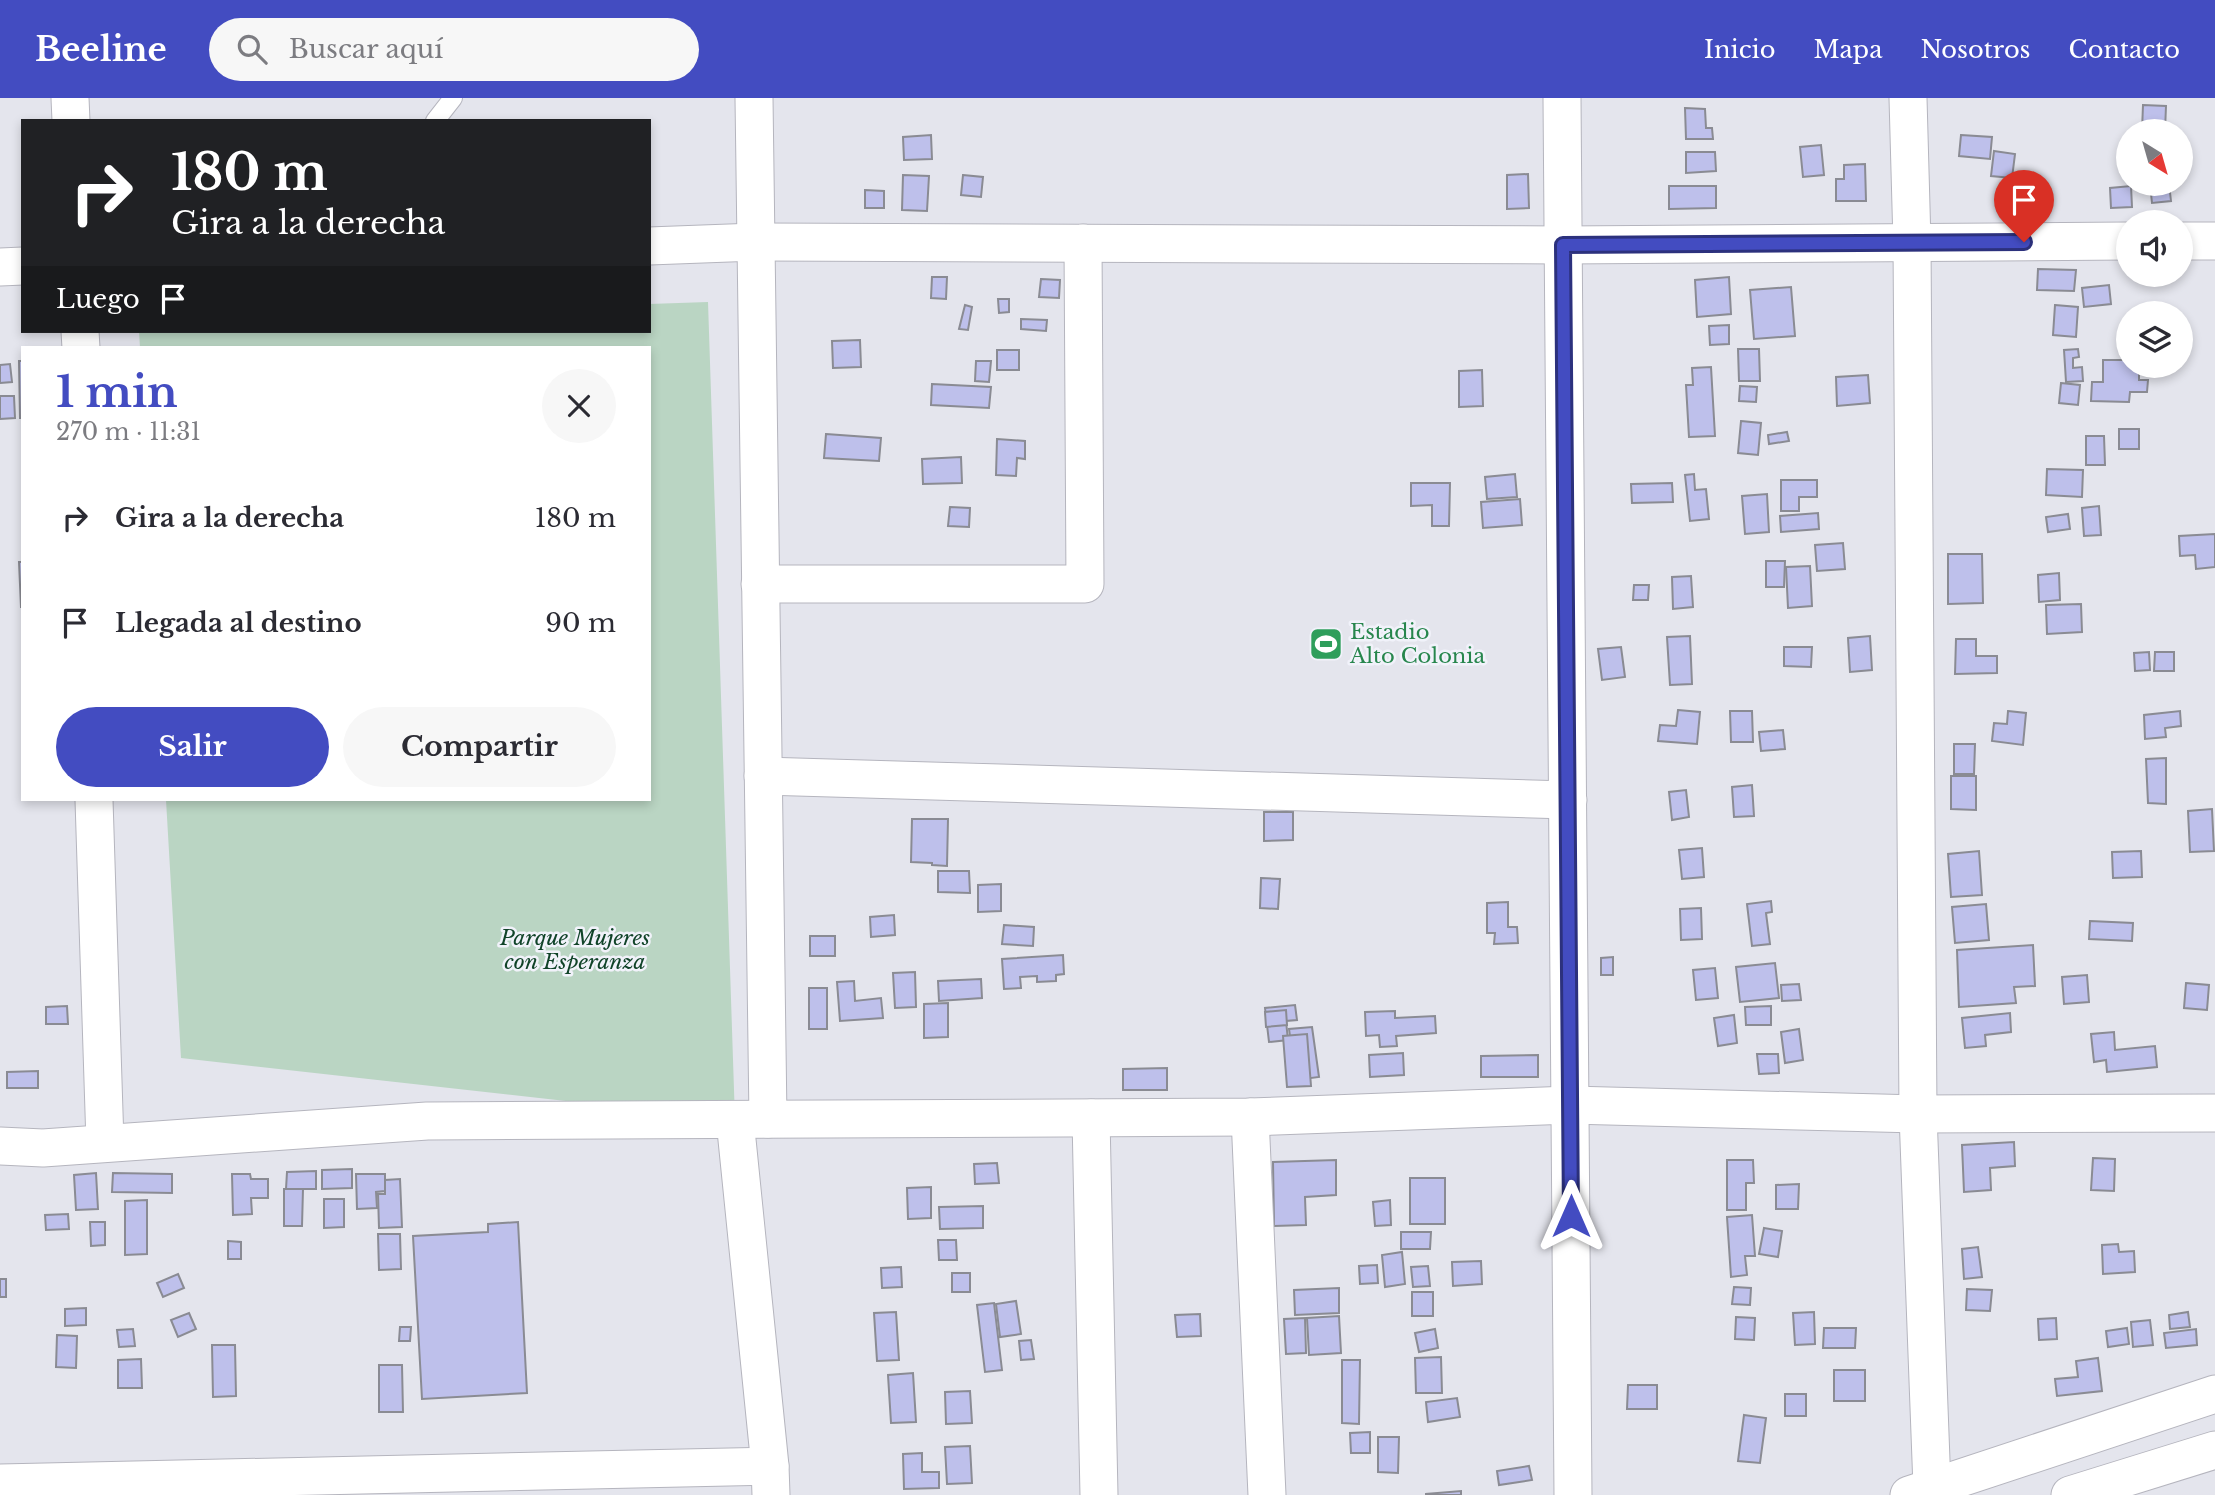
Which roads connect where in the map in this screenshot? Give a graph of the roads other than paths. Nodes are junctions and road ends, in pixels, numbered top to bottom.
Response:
1 (70, 98) edge
2 (453, 98) edge
3 (754, 98) edge
4 (1562, 98) edge
5 (1908, 98) edge
6 (71, 119) edge
7 (437, 119) edge
8 (2116, 241) edge
9 (2193, 241) edge
10 (2215, 241) edge
11 (756, 242) junction
12 (1083, 243) junction
13 (1912, 243) junction
14 (1563, 245) junction
15 (651, 246) edge
16 (21, 266) edge
17 (0, 267) edge
18 (761, 584) junction
19 (763, 776) junction
20 (1568, 800) junction
21 (94, 801) edge
22 (1570, 1105) junction
23 (2215, 1113) edge
24 (1918, 1114) junction
25 (1251, 1117) junction
26 (1091, 1118) junction
27 (752, 1119) junction
28 (104, 1143) junction
29 (0, 1146) edge
30 (2215, 1394) edge
31 (2215, 1450) edge
32 (770, 1481) edge
33 (0, 1483) edge
34 (490, 1484) edge
35 (229, 1486) edge
36 (1920, 1491) edge
37 (1099, 1495) edge
38 (1267, 1495) edge
39 (1573, 1495) edge
40 (2070, 1495) edge

1 - 6 street
2 - 7 lane
3 - 11 street
4 - 14 street
5 - 13 street
8 - 13 street
9 - 10 street
11 - 12 street
11 - 15 street
11 - 18 street
12 - 14 street
12 - 18 street
13 - 14 street
13 - 24 street
14 - 20 street
16 - 17 street
18 - 19 street
19 - 20 street
19 - 27 street
20 - 22 street
21 - 28 street
22 - 24 street
22 - 25 street
22 - 39 street
23 - 24 street
24 - 36 street
25 - 26 street
25 - 38 street
26 - 27 street
26 - 37 street
27 - 28 street
27 - 32 street
28 - 29 street
30 - 36 street
31 - 40 street
32 - 34 street
33 - 35 street
34 - 35 street

